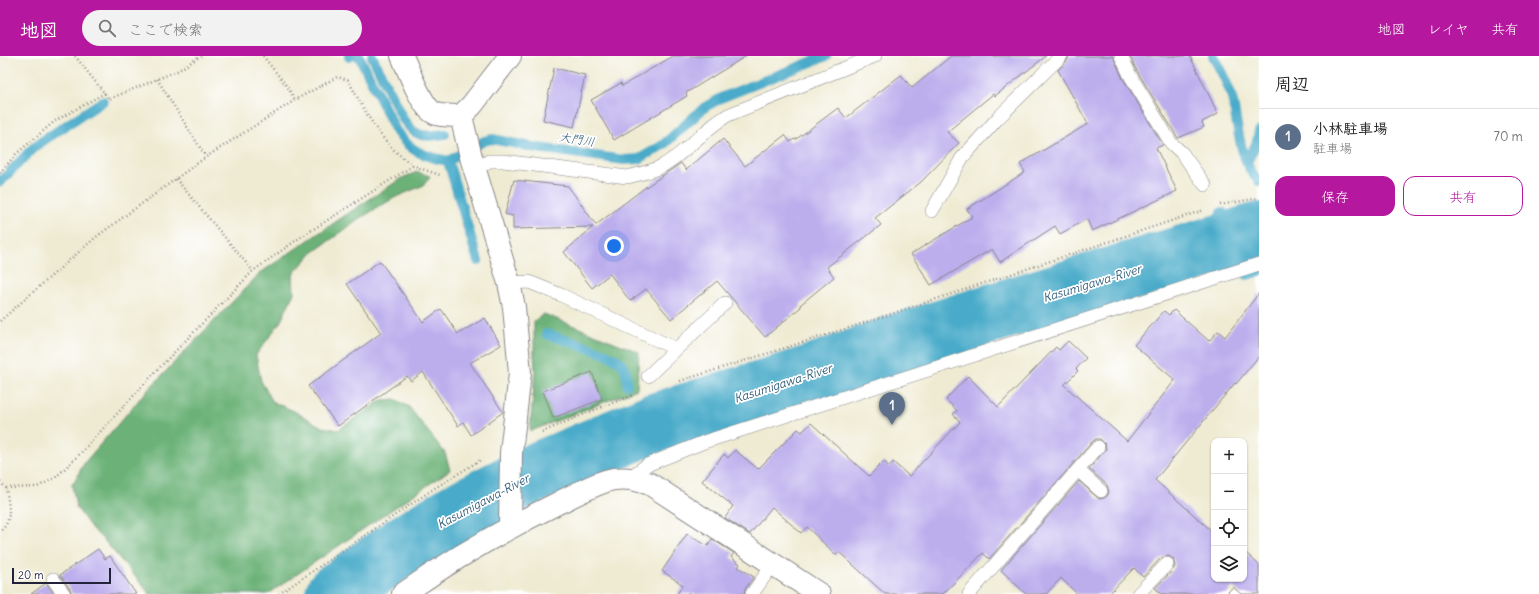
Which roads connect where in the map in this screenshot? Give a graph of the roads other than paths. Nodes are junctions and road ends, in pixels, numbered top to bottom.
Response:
1 (402, 56) edge
2 (510, 56) edge
3 (875, 56) edge
4 (1062, 56) edge
5 (1121, 56) edge
6 (462, 123) junction
7 (473, 164) junction
8 (1206, 185) dead end
9 (932, 211) dead end
10 (1259, 264) edge
11 (509, 283) junction
12 (725, 303) dead end
13 (676, 349) junction
14 (648, 376) dead end
15 (1098, 447) dead end
16 (1078, 470) junction
17 (630, 477) junction
18 (1101, 491) dead end
19 (510, 519) junction
20 (773, 564) junction
21 (1167, 564) dead end
22 (53, 579) dead end
23 (64, 594) edge
24 (403, 594) edge
25 (752, 594) edge
26 (819, 594) edge
27 (969, 594) edge
28 (1139, 594) edge

1 - 6 street
2 - 6 street
3 - 7 lane
4 - 9 lane
5 - 8 lane
6 - 7 street
7 - 11 street
10 - 17 lane
11 - 13 lane
11 - 19 street
12 - 13 lane
13 - 14 lane
15 - 16 lane
16 - 18 lane
16 - 27 lane
17 - 19 street
17 - 20 street
19 - 24 street
20 - 25 lane
20 - 26 street
21 - 28 lane
22 - 23 lane

